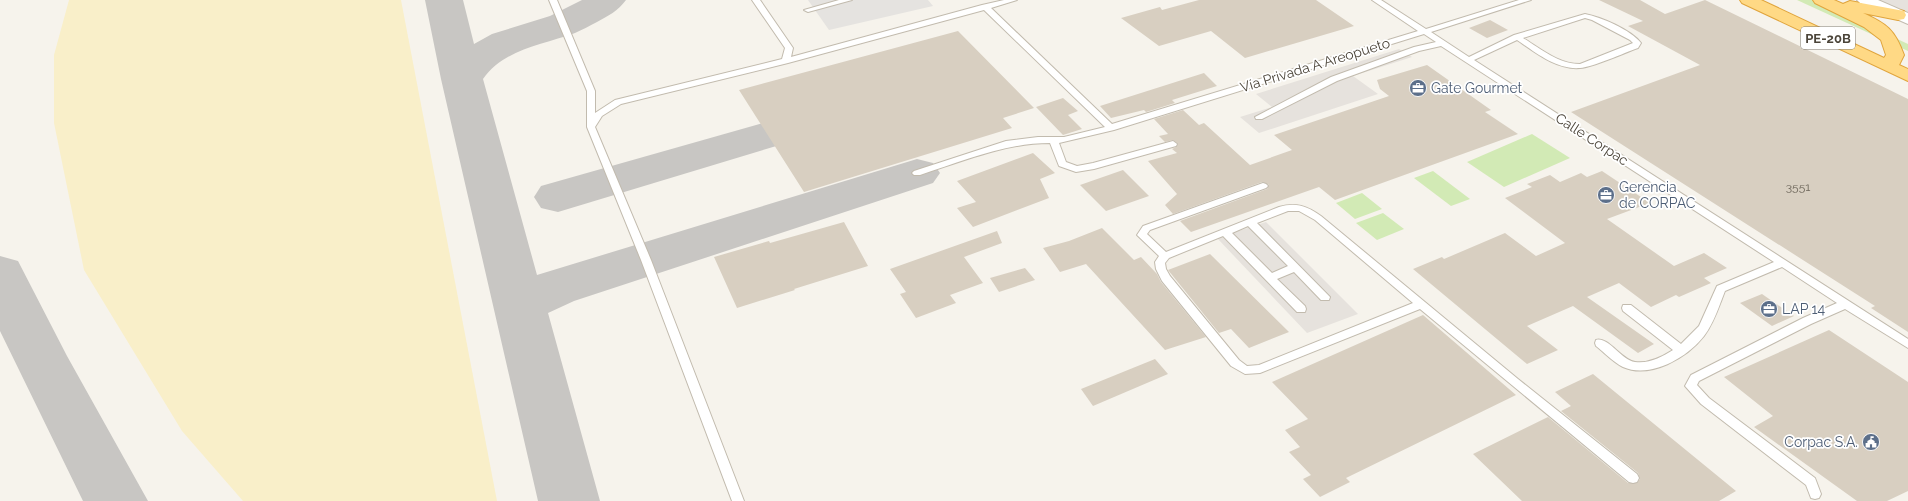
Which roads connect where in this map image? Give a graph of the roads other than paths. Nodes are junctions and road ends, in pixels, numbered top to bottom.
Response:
1 (553, 0) edge
2 (756, 0) edge
3 (848, 0) edge
4 (1012, 0) edge
5 (1376, 0) edge
6 (1527, 0) edge
7 (1748, 0) edge
8 (1782, 0) edge
9 (1821, 0) edge
10 (1865, 0) edge
11 (985, 7) junction
12 (808, 10) dead end
13 (1903, 17) edge
14 (1426, 32) junction
15 (1517, 37) junction
16 (1443, 43) junction
17 (1468, 60) junction
18 (785, 61) junction
19 (1897, 61) edge
20 (1908, 76) edge
21 (1259, 116) dead end
22 (591, 127) junction
23 (1107, 129) junction
24 (1054, 141) junction
25 (1173, 144) dead end
26 (916, 172) dead end
27 (1263, 186) dead end
28 (1250, 222) junction
29 (1225, 232) junction
30 (1166, 256) junction
31 (1782, 263) junction
32 (1295, 267) junction
33 (1270, 278) junction
34 (1325, 298) dead end
35 (1422, 304) junction
36 (1846, 304) junction
37 (1627, 308) dead end
38 (1301, 309) dead end
39 (1600, 343) dead end
40 (1908, 344) edge
41 (1681, 350) junction
42 (1633, 478) dead end
43 (1815, 494) dead end
44 (738, 501) edge

1 - 22 lane
2 - 18 lane
3 - 12 lane
4 - 11 lane
5 - 14 lane, Calle Corpac
6 - 14 lane, Vía Privada A Areopueto
7 - 19 highway, PE-20B
8 - 19 highway, PE-20B
9 - 13 highway
9 - 19 highway
10 - 13 street
11 - 18 lane
11 - 23 lane
14 - 16 lane, Calle Corpac
14 - 23 lane, Vía Privada A Areopueto
15 - 15 lane
15 - 17 lane
16 - 17 lane, Calle Corpac
16 - 21 lane
17 - 31 lane, Calle Corpac
18 - 22 lane
19 - 20 highway, PE-20B
22 - 44 lane
23 - 24 lane, Vía Privada A Areopueto
24 - 25 lane
24 - 26 lane, Vía Privada A Areopueto
27 - 30 lane
28 - 29 lane
28 - 32 lane
28 - 35 lane
29 - 30 lane
29 - 33 lane
30 - 35 lane
31 - 36 lane, Calle Corpac
31 - 41 lane
32 - 33 lane
32 - 34 lane
33 - 38 lane
35 - 42 lane
36 - 40 lane, Calle Corpac
36 - 43 lane
37 - 41 lane
39 - 41 lane

